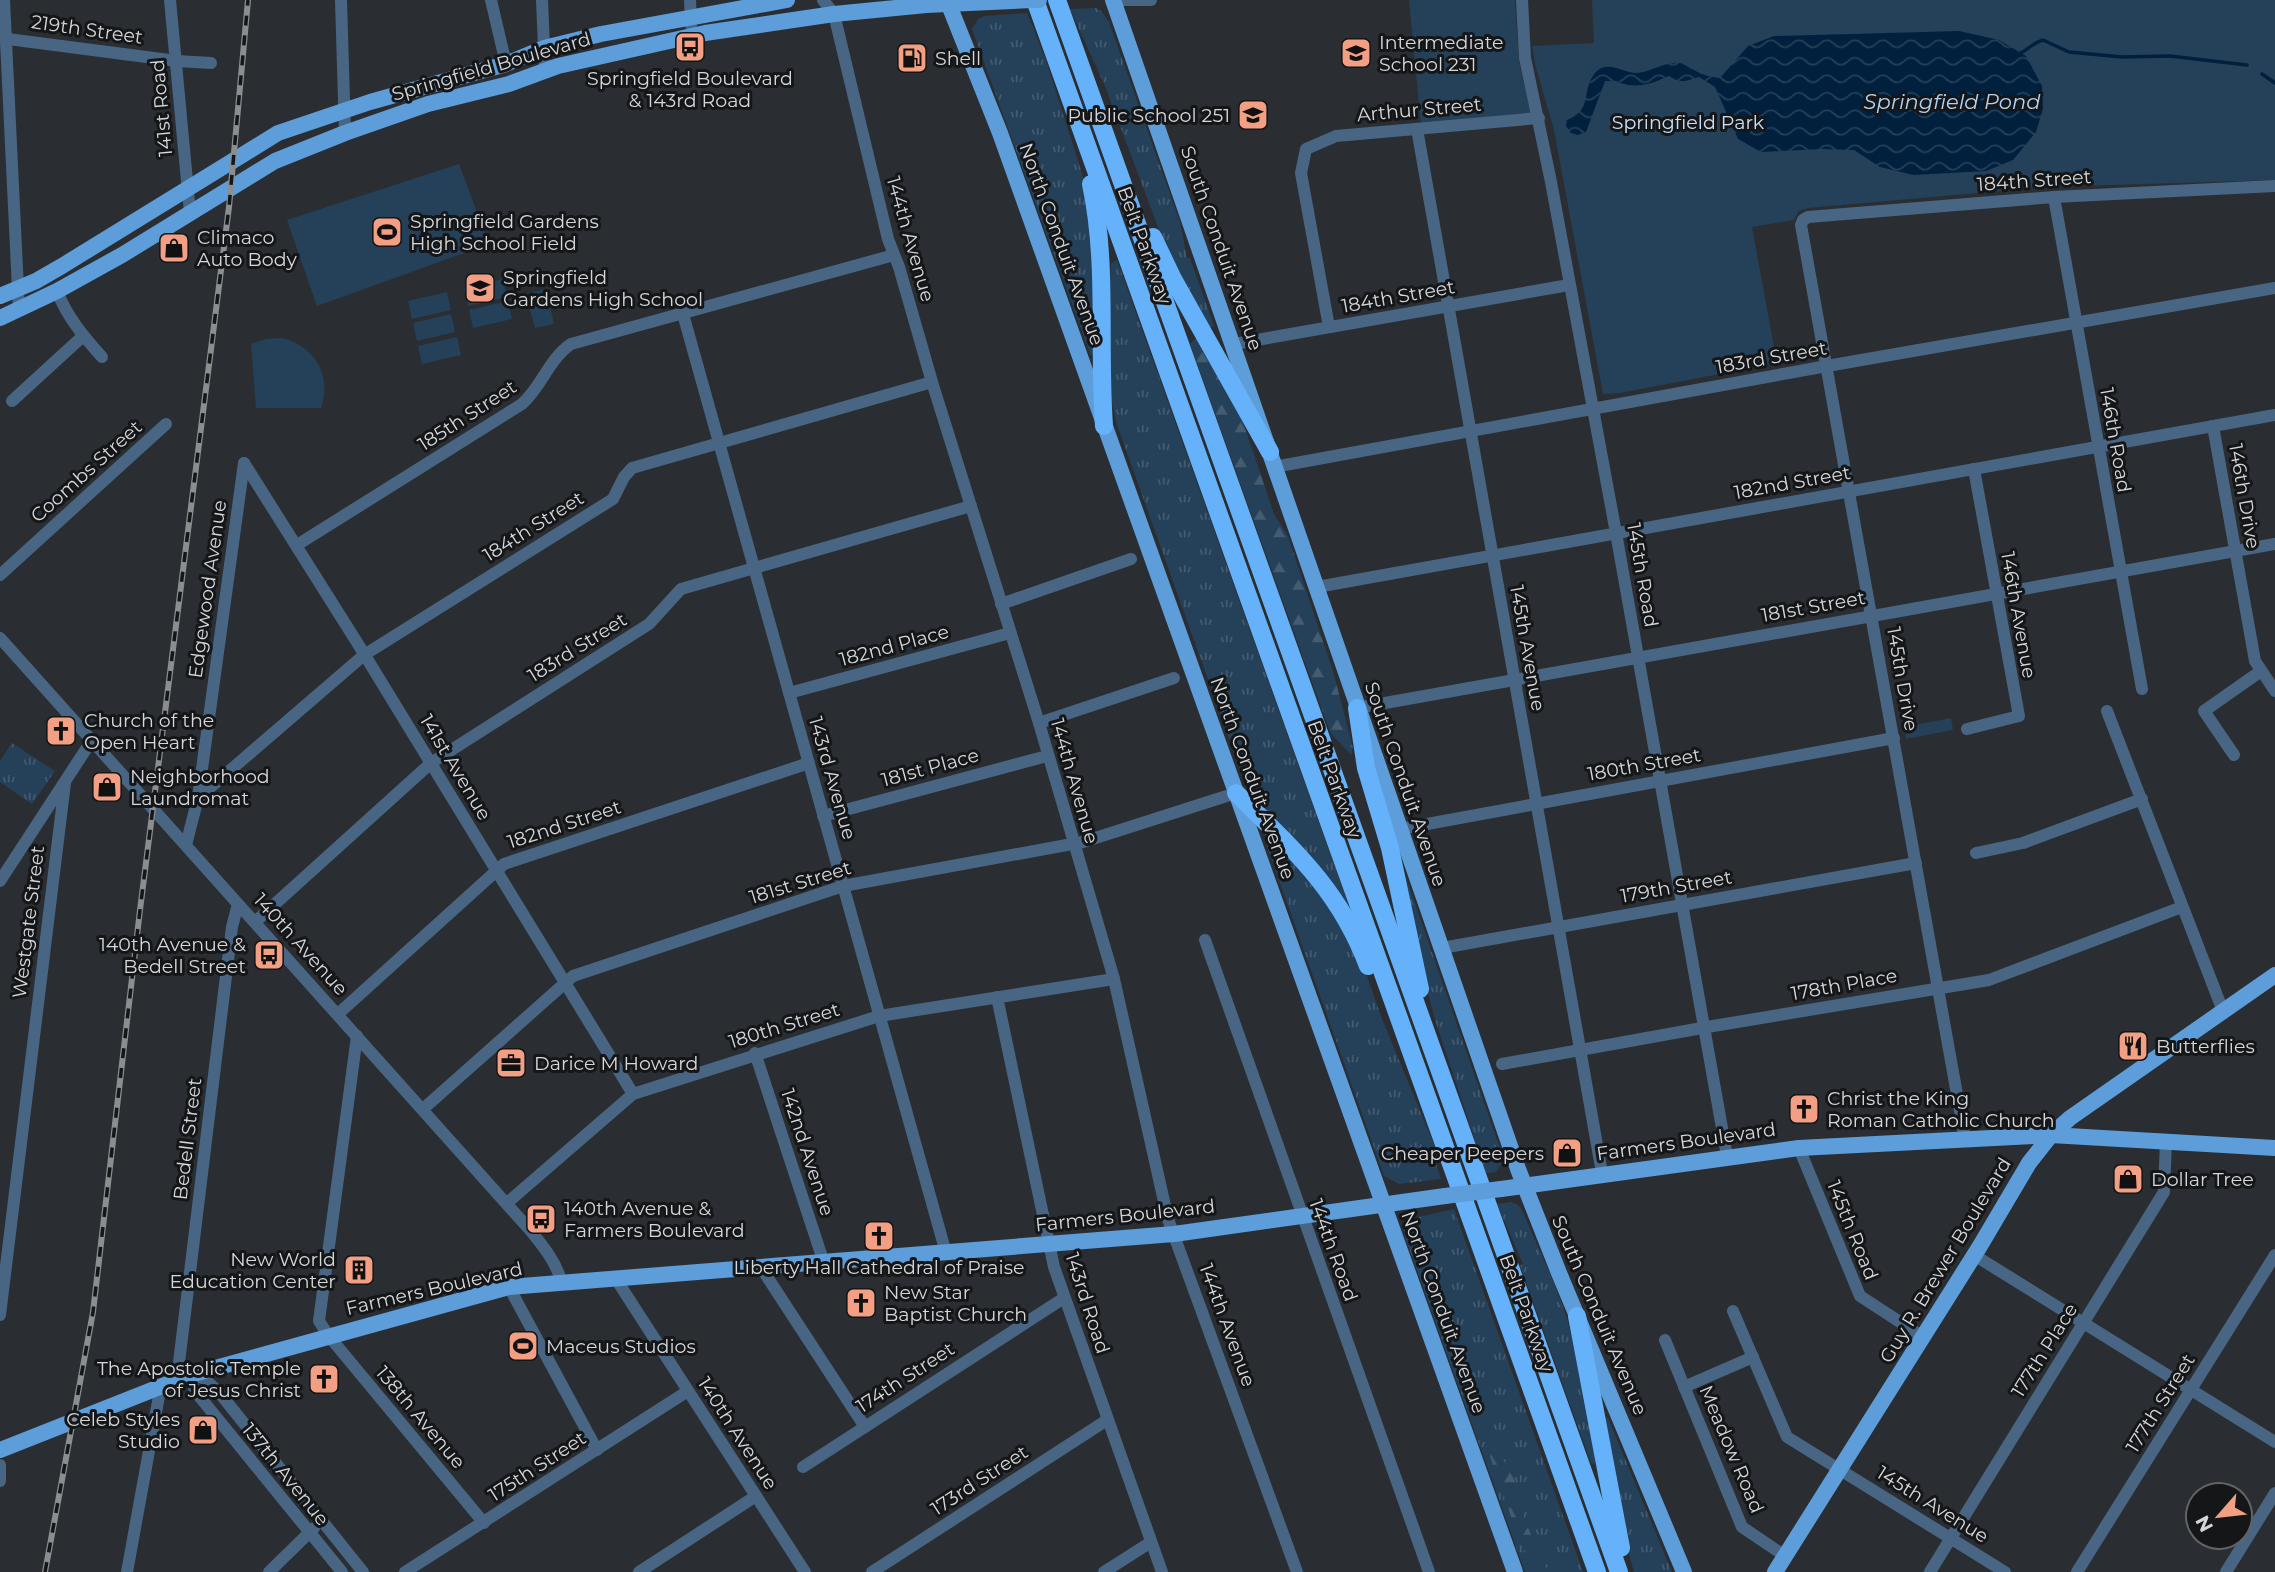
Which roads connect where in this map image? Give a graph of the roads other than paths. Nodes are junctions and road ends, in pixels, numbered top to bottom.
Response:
1 (4, 0) edge
2 (170, 0) edge
3 (341, 0) edge
4 (491, 0) edge
5 (542, 0) edge
6 (690, 0) edge
7 (788, 0) edge
8 (823, 0) edge
9 (1037, 0) edge
10 (1057, 0) edge
11 (1113, 0) edge
12 (1120, 0) edge
13 (1151, 0) edge
14 (1522, 0) edge
15 (948, 2) edge
16 (834, 14) junction
17 (691, 18) junction
18 (692, 36) junction
19 (3, 38) edge
20 (544, 48) junction
21 (177, 61) junction
22 (211, 63) dead end
23 (506, 64) junction
24 (545, 70) junction
25 (344, 111) junction
26 (1099, 116) junction
27 (1077, 118) junction
28 (1539, 118) junction
29 (1418, 129) junction
30 (345, 133) junction
31 (2275, 186) edge
32 (188, 190) junction
33 (2054, 197) junction
34 (190, 213) junction
35 (1801, 225) joint
36 (894, 255) junction
37 (1569, 285) junction
38 (18, 288) junction
39 (2275, 288) edge
40 (57, 291) junction
41 (0, 296) edge
42 (1448, 307) junction
43 (19, 310) junction
44 (683, 314) junction
45 (0, 318) edge
46 (2076, 323) junction
47 (1329, 327) junction
48 (83, 336) junction
49 (1234, 344) junction
50 (102, 357) dead end
51 (1827, 366) junction
52 (932, 382) junction
53 (12, 401) dead end
54 (1593, 409) junction
55 (2275, 415) edge
56 (166, 424) dead end
57 (1104, 426) junction
58 (2213, 426) junction
59 (1470, 431) junction
60 (719, 442) junction
61 (2097, 447) junction
62 (1272, 459) junction
63 (244, 463) joint
64 (1974, 469) junction
65 (1850, 491) junction
66 (971, 506) junction
67 (1616, 533) junction
68 (2275, 544) edge
69 (297, 545) junction
70 (2236, 551) junction
71 (1492, 556) junction
72 (1131, 559) dead end
73 (754, 567) junction
74 (2119, 571) junction
75 (0, 575) edge
76 (1317, 587) junction
77 (1995, 593) junction
78 (1001, 604) junction
79 (1872, 615) junction
80 (1010, 633) junction
81 (3, 647) edge
82 (365, 655) junction
83 (1638, 657) junction
84 (2261, 671) junction
85 (1174, 678) dead end
86 (1515, 679) junction
87 (2142, 689) dead end
88 (2275, 691) edge
89 (789, 694) junction
90 (1357, 708) junction
91 (2107, 710) dead end
92 (1039, 723) junction
93 (1967, 729) dead end
94 (1894, 738) junction
95 (92, 740) junction
96 (2234, 755) dead end
97 (1047, 756) junction
98 (431, 763) junction
99 (809, 763) junction
100 (1660, 781) junction
101 (65, 783) junction
102 (1236, 793) junction
103 (198, 798) junction
104 (2142, 799) junction
105 (1536, 803) junction
106 (823, 816) junction
107 (1400, 829) junction
108 (1074, 844) junction
109 (186, 845) junction
110 (1976, 853) dead end
111 (1916, 863) junction
112 (498, 872) junction
113 (0, 881) edge
114 (843, 886) junction
115 (239, 904) junction
116 (1682, 905) junction
117 (2182, 907) junction
118 (255, 922) junction
119 (1558, 926) junction
120 (1205, 940) dead end
121 (1442, 948) junction
122 (2275, 975) edge
123 (1115, 979) junction
124 (565, 982) junction
125 (1938, 988) junction
126 (997, 997) junction
127 (2223, 1011) junction
128 (338, 1014) junction
129 (879, 1016) junction
130 (1704, 1028) junction
131 (357, 1036) junction
132 (1580, 1051) junction
133 (755, 1053) junction
134 (1434, 1054) junction
135 (1502, 1064) dead end
136 (1422, 1084) junction
137 (633, 1094) junction
138 (423, 1109) junction
139 (2052, 1135) junction
140 (1965, 1139) junction
141 (2166, 1141) junction
142 (1799, 1148) junction
143 (2275, 1148) edge
144 (1727, 1156) junction
145 (1602, 1173) junction
146 (1525, 1186) junction
147 (507, 1203) junction
148 (1383, 1204) junction
149 (1301, 1215) junction
150 (1174, 1234) junction
151 (1049, 1245) junction
152 (946, 1253) junction
153 (1973, 1255) junction
154 (2275, 1255) edge
155 (4, 1256) edge
156 (824, 1263) junction
157 (762, 1269) junction
158 (616, 1279) junction
159 (562, 1283) junction
160 (509, 1287) junction
161 (1064, 1298) junction
162 (1733, 1311) dead end
163 (0, 1315) edge
164 (1577, 1316) junction
165 (2083, 1323) junction
166 (328, 1335) junction
167 (1923, 1337) junction
168 (1665, 1340) dead end
169 (1753, 1357) junction
170 (176, 1379) junction
171 (1684, 1387) junction
172 (2190, 1390) junction
173 (688, 1391) junction
174 (1107, 1420) junction
175 (864, 1427) junction
176 (2275, 1442) edge
177 (0, 1450) edge
178 (597, 1450) junction
179 (0, 1465) edge
180 (803, 1466) dead end
181 (1841, 1469) junction
182 (0, 1481) edge
183 (2275, 1493) edge
184 (756, 1496) junction
185 (321, 1521) junction
186 (484, 1523) junction
187 (310, 1532) junction
188 (1950, 1538) junction
189 (1152, 1542) junction
190 (1785, 1556) junction
191 (127, 1572) edge
192 (269, 1572) edge
193 (342, 1572) edge
194 (363, 1572) edge
195 (405, 1572) edge
196 (639, 1572) edge
197 (805, 1572) edge
198 (872, 1572) edge
199 (1104, 1572) edge
200 (1162, 1572) edge
201 (1297, 1572) edge
202 (1429, 1572) edge
203 (1515, 1572) edge
204 (1597, 1572) edge
205 (1619, 1572) edge
206 (1626, 1572) edge
207 (1684, 1572) edge
208 (1775, 1572) edge
209 (1930, 1572) edge
210 (2005, 1572) edge
211 (2077, 1572) edge
212 (2226, 1572) edge

1 - 19 street
2 - 21 street, 141st Road
3 - 25 street
4 - 23 street
5 - 20 street
6 - 17 street
7 - 17 main road, Springfield Boulevard
8 - 16 street, 144th Avenue
9 - 15 main road, Springfield Boulevard
9 - 27 highway, Belt Parkway
10 - 26 highway, Belt Parkway
11 - 49 main road, South Conduit Avenue
12 - 13 street
14 - 28 street, 145th Road
15 - 16 main road, Springfield Boulevard
15 - 57 main road, North Conduit Avenue
16 - 18 main road, Springfield Boulevard
16 - 36 street, 144th Avenue
17 - 18 street
17 - 20 main road, Springfield Boulevard
18 - 24 main road, Springfield Boulevard
19 - 21 street, 219th Street
19 - 38 street
20 - 23 main road, Springfield Boulevard
20 - 24 street
21 - 22 street, 219th Street
21 - 32 street, 141st Road
23 - 25 main road, Springfield Boulevard
24 - 30 main road, Springfield Boulevard
25 - 30 street
25 - 32 main road, Springfield Boulevard
26 - 62 highway
26 - 134 highway, Belt Parkway
27 - 57 highway
27 - 136 highway, Belt Parkway
28 - 29 street, Arthur Street
28 - 37 street, 145th Road
29 - 42 street, 145th Avenue
29 - 47 street, Arthur Street
30 - 34 main road, Springfield Boulevard
31 - 33 street, 184th Street
32 - 34 street, 141st Road
32 - 38 main road, Springfield Boulevard
33 - 35 street, 184th Street
33 - 46 street, 146th Road
34 - 40 main road, Springfield Boulevard
35 - 51 street, 145th Drive
36 - 44 street, 185th Street
36 - 52 street, 144th Avenue
37 - 42 street, 184th Street
37 - 54 street, 145th Road
38 - 41 main road, Springfield Boulevard
38 - 43 street
39 - 46 street, 183rd Street
40 - 43 main road, Springfield Boulevard
40 - 48 street
42 - 47 street, 184th Street
42 - 59 street, 145th Avenue
43 - 45 main road, Springfield Boulevard
44 - 60 street, 143rd Avenue
44 - 69 street, 185th Street
46 - 51 street, 183rd Street
46 - 61 street, 146th Road
47 - 49 street, 184th Street
48 - 50 street
48 - 53 street
49 - 62 main road, South Conduit Avenue
51 - 54 street, 183rd Street
51 - 65 street, 145th Drive
52 - 60 street, 184th Street
52 - 66 street, 144th Avenue
54 - 59 street, 183rd Street
54 - 67 street, 145th Road
55 - 58 street, 182nd Street
56 - 75 street, Coombs Street
57 - 102 main road, North Conduit Avenue
58 - 61 street, 182nd Street
58 - 70 street, 146th Drive
59 - 62 street, 183rd Street
59 - 71 street, 145th Avenue
60 - 73 street, 143rd Avenue
60 - 82 street, 184th Street
61 - 64 street, 182nd Street
61 - 74 street, 146th Road
62 - 76 main road, South Conduit Avenue
63 - 69 street, 141st Avenue
63 - 103 street, Edgewood Avenue
64 - 65 street, 182nd Street
64 - 77 street, 146th Avenue
65 - 67 street, 182nd Street
65 - 79 street, 145th Drive
66 - 73 street, 183rd Street
66 - 78 street, 144th Avenue
67 - 71 street, 182nd Street
67 - 83 street, 145th Road
68 - 70 street, 181st Street
69 - 82 street, 141st Avenue
70 - 74 street, 181st Street
70 - 84 street, 146th Drive
71 - 76 street, 182nd Street
71 - 86 street, 145th Avenue
72 - 78 street
73 - 89 street, 143rd Avenue
73 - 98 street, 183rd Street
74 - 77 street, 181st Street
74 - 87 street, 146th Road
76 - 90 main road, South Conduit Avenue
77 - 79 street, 181st Street
77 - 93 street, 146th Avenue
78 - 80 street, 144th Avenue
79 - 83 street, 181st Street
79 - 94 street, 145th Drive
80 - 89 street, 182nd Place
80 - 92 street, 144th Avenue
81 - 95 street, 140th Avenue
82 - 98 street, 141st Avenue
82 - 103 street, 184th Street
83 - 86 street, 181st Street
83 - 100 street, 145th Road
84 - 88 street, 146th Drive
84 - 96 street
85 - 92 street
86 - 90 street, 181st Street
86 - 105 street, 145th Avenue
89 - 99 street, 143rd Avenue
90 - 107 main road, South Conduit Avenue
90 - 134 highway
91 - 104 street
92 - 97 street, 144th Avenue
94 - 100 street, 180th Street
94 - 111 street, 145th Drive
95 - 101 street
95 - 109 street, 140th Avenue
97 - 106 street, 181st Place
97 - 108 street, 144th Avenue
98 - 112 street, 141st Avenue
98 - 118 street, 183rd Street
99 - 106 street, 143rd Avenue
99 - 112 street, 182nd Street
100 - 105 street, 180th Street
100 - 116 street, 145th Road
101 - 113 street
101 - 155 street, Westgate Street
102 - 108 street, 181st Street
102 - 136 highway
102 - 148 main road, North Conduit Avenue
103 - 109 street, Edgewood Avenue
104 - 110 street
104 - 117 street
105 - 107 street, 180th Street
105 - 119 street, 145th Avenue
106 - 114 street, 143rd Avenue
107 - 121 main road, South Conduit Avenue
108 - 114 street, 181st Street
108 - 123 street, 144th Avenue
109 - 115 street, 140th Avenue
111 - 116 street, 179th Street
111 - 125 street, 145th Drive
112 - 124 street, 141st Avenue
112 - 128 street, 182nd Street
114 - 124 street, 181st Street
114 - 129 street, 143rd Avenue
115 - 118 street, 140th Avenue
115 - 170 street, Bedell Street
116 - 119 street, 179th Street
116 - 130 street, 145th Road
117 - 125 street, 178th Place
117 - 127 street
118 - 128 street, 140th Avenue
119 - 121 street, 179th Street
119 - 132 street, 145th Avenue
120 - 149 street, 144th Road
121 - 146 main road, South Conduit Avenue
122 - 127 main road, Guy R. Brewer Boulevard
123 - 126 street, 180th Street
123 - 150 street, 144th Avenue
124 - 137 street, 141st Avenue
124 - 138 street, 181st Street
125 - 130 street, 178th Place
125 - 140 street, 145th Drive
126 - 129 street, 180th Street
126 - 151 street, 143rd Road
127 - 139 main road, Guy R. Brewer Boulevard
128 - 131 street, 140th Avenue
129 - 133 street, 180th Street
129 - 152 street, 143rd Avenue
130 - 132 street, 178th Place
130 - 144 street, 145th Road
131 - 138 street, 140th Avenue
131 - 166 street
132 - 135 street, 178th Place
132 - 145 street, 145th Avenue
133 - 137 street, 180th Street
133 - 156 street, 142nd Avenue
134 - 205 highway, Belt Parkway
136 - 204 highway, Belt Parkway
137 - 147 street, 180th Street
138 - 147 street, 140th Avenue
139 - 140 main road, Farmers Boulevard
139 - 141 main road, Farmers Boulevard
139 - 153 main road, Guy R. Brewer Boulevard
140 - 142 main road, Farmers Boulevard
141 - 143 main road, Farmers Boulevard
141 - 165 street, 177th Place
142 - 144 main road, Farmers Boulevard
142 - 167 street, 145th Road
144 - 145 main road, Farmers Boulevard
145 - 146 main road, Farmers Boulevard
146 - 148 main road, Farmers Boulevard, bridge
146 - 164 main road, South Conduit Avenue
147 - 159 street, 140th Avenue
148 - 149 main road, Farmers Boulevard
148 - 203 main road, North Conduit Avenue
149 - 150 main road, Farmers Boulevard
149 - 202 street, 144th Road
150 - 151 main road, Farmers Boulevard
150 - 201 street, 144th Avenue
151 - 152 main road, Farmers Boulevard
151 - 161 street, 143rd Road
152 - 156 main road, Farmers Boulevard
153 - 165 street
153 - 167 main road, Guy R. Brewer Boulevard
154 - 172 street, 177th Street
155 - 163 street, Westgate Street
156 - 157 main road, Farmers Boulevard
157 - 158 main road, Farmers Boulevard
157 - 175 street
158 - 159 main road, Farmers Boulevard
158 - 173 street, 140th Avenue
159 - 160 main road, Farmers Boulevard
160 - 166 main road, Farmers Boulevard
160 - 178 street
161 - 174 street, 143rd Road
161 - 175 street, 174th Street
162 - 169 street, 145th Avenue
164 - 206 highway
164 - 207 main road, South Conduit Avenue
165 - 172 street
165 - 188 street, 177th Place
166 - 170 main road, Farmers Boulevard
166 - 186 street, 138th Avenue
167 - 181 main road, Guy R. Brewer Boulevard
168 - 171 street, Meadow Road
169 - 171 street
169 - 181 street, 145th Avenue
170 - 177 main road, Farmers Boulevard
170 - 185 street, 137th Avenue
170 - 187 street, 137th Avenue
170 - 191 street, Bedell Street
171 - 190 street, Meadow Road
172 - 176 street
172 - 211 street, 177th Street
173 - 178 street, 175th Street
173 - 184 street, 140th Avenue
174 - 189 street, 143rd Road
174 - 198 street, 173rd Street
175 - 180 street, 174th Street
178 - 186 street, 175th Street
179 - 182 street
181 - 188 street, 145th Avenue
181 - 190 main road, Guy R. Brewer Boulevard
183 - 212 street
184 - 196 street
184 - 197 street, 140th Avenue
185 - 187 street
185 - 194 street, 137th Avenue
186 - 195 street, 175th Street
187 - 192 street
187 - 193 street, 137th Avenue
188 - 209 street, 177th Place
188 - 210 street, 145th Avenue
189 - 199 street
189 - 200 street, 143rd Road
190 - 208 main road, Guy R. Brewer Boulevard

